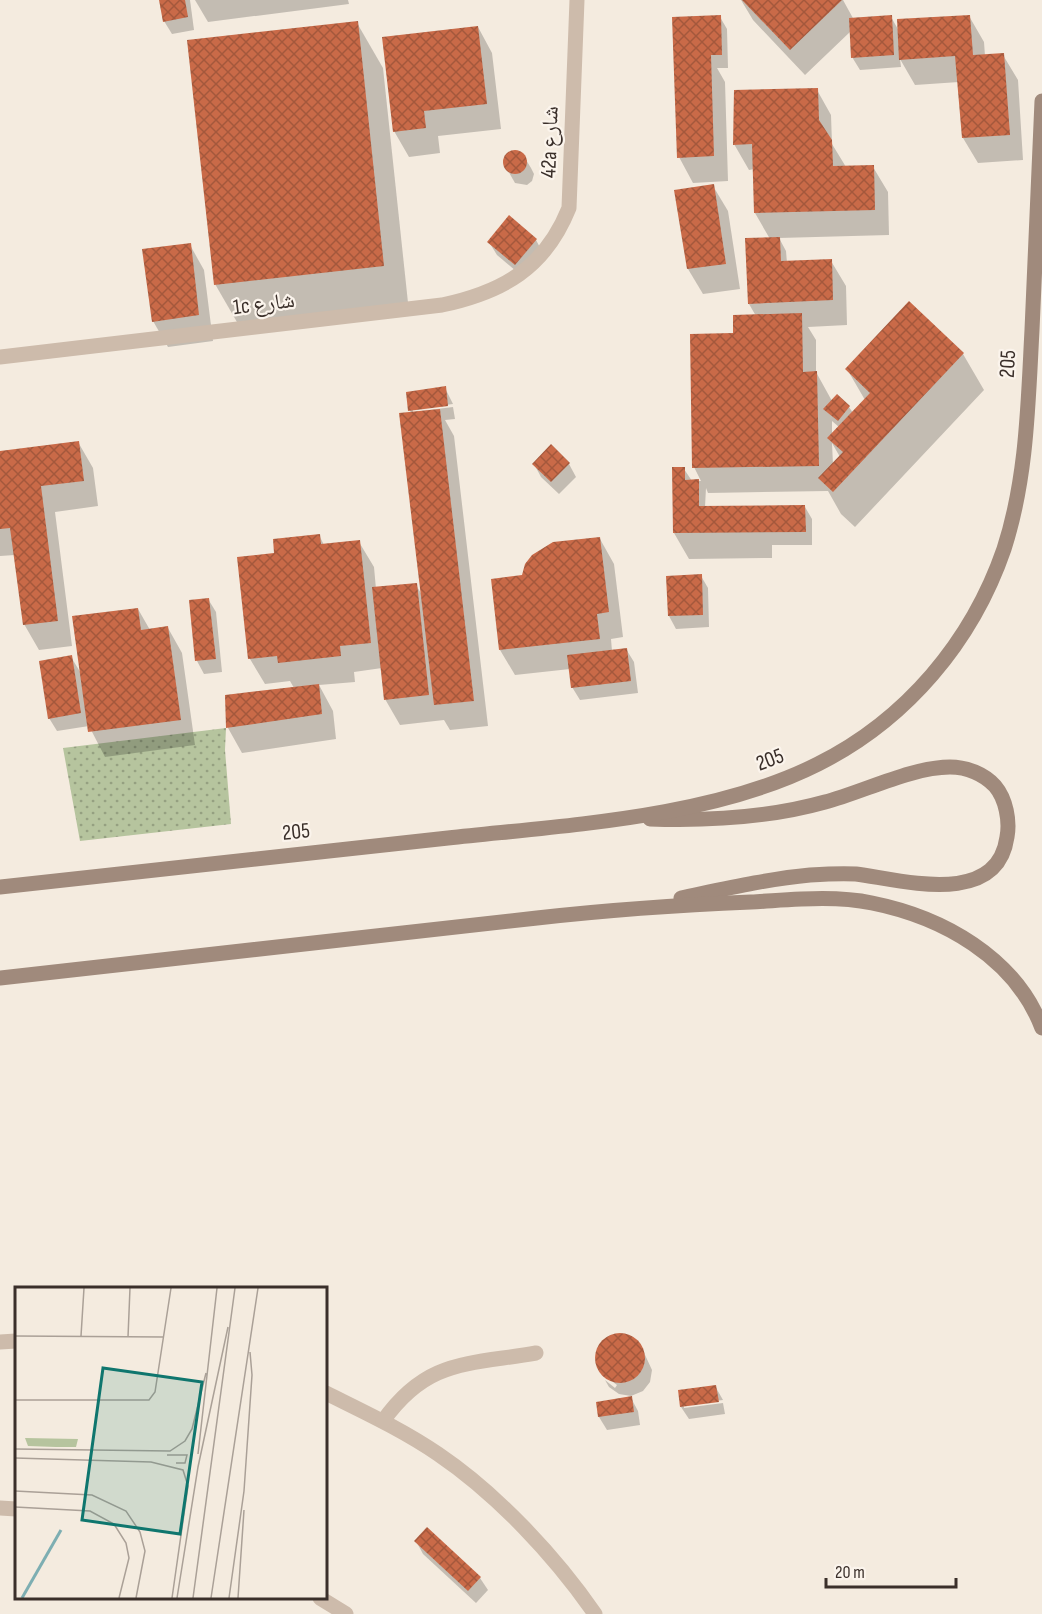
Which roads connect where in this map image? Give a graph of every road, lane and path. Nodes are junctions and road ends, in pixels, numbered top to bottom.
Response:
1 (577, 0) edge
2 (1042, 101) edge
3 (526, 271) joint
4 (0, 357) edge
5 (622, 819) junction
6 (0, 887) edge
7 (631, 908) junction
8 (0, 978) edge
9 (1042, 1028) edge
10 (15, 1341) edge
11 (0, 1342) edge
12 (536, 1353) dead end
13 (327, 1393) edge
14 (383, 1421) junction
15 (0, 1508) edge
16 (15, 1509) edge
17 (322, 1599) edge
18 (346, 1614) edge
19 (595, 1614) edge

1 - 3 street, 42a شارع
2 - 5 street, 205
3 - 4 street, 1c شارع
5 - 6 street, 205
5 - 7 street
7 - 8 street
7 - 9 street
10 - 11 street
12 - 14 street
13 - 14 street
14 - 19 street
15 - 16 street
17 - 18 street

